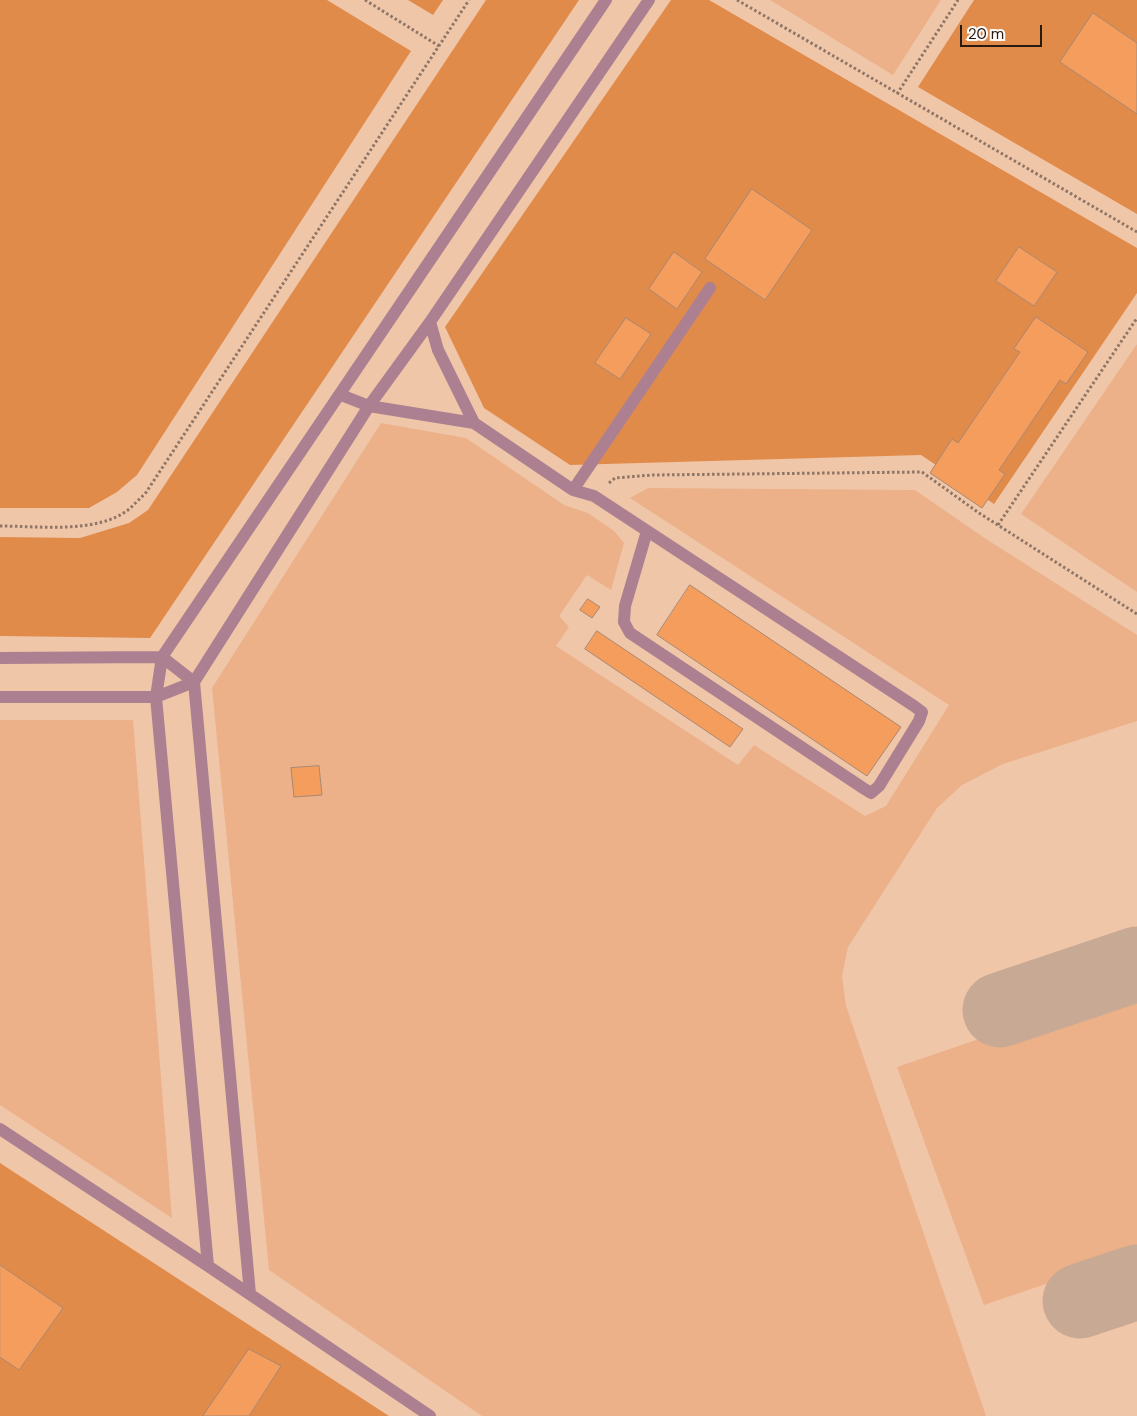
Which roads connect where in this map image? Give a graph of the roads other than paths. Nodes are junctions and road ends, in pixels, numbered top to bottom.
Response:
1 (606, 0) edge
2 (649, 0) edge
3 (710, 288) dead end
4 (430, 322) junction
5 (340, 395) junction
6 (368, 406) junction
7 (474, 423) junction
8 (573, 490) junction
9 (647, 531) junction
10 (162, 657) junction
11 (0, 658) edge
12 (194, 682) junction
13 (0, 697) edge
14 (156, 697) junction
15 (0, 1129) edge
16 (208, 1266) junction
17 (250, 1294) junction
18 (430, 1416) edge

1 - 5 street
2 - 4 street
3 - 8 street
4 - 6 street
4 - 7 street
5 - 6 street
5 - 10 street
6 - 7 street
6 - 12 street
7 - 8 street
8 - 9 street
9 - 9 street
10 - 11 street
10 - 12 street
10 - 14 street
12 - 14 street
12 - 17 street
13 - 14 street
14 - 16 street
15 - 16 street
16 - 17 street
17 - 18 street

